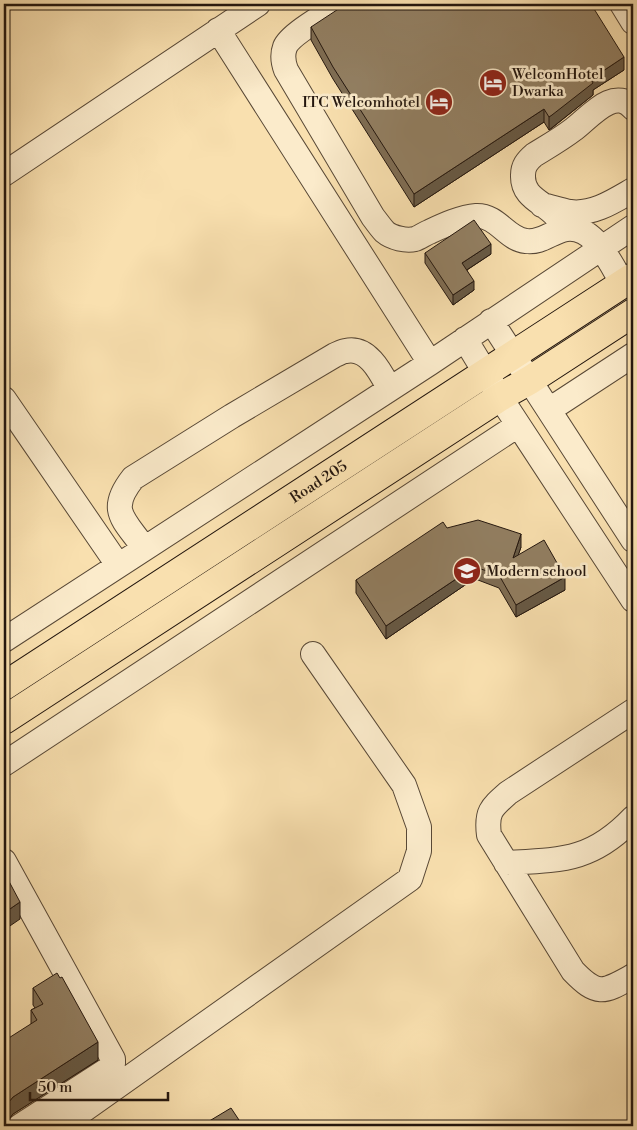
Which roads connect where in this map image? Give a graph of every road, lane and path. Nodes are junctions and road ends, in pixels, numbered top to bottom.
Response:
1 (258, 4) edge
2 (342, 4) edge
3 (622, 4) edge
4 (633, 22) edge
5 (218, 30) junction
6 (633, 108) edge
7 (4, 174) edge
8 (633, 190) edge
9 (542, 205) junction
10 (633, 227) edge
11 (562, 230) junction
12 (602, 249) junction
13 (628, 280) edge
14 (633, 313) edge
15 (491, 321) junction
16 (465, 339) junction
17 (633, 355) edge
18 (514, 356) junction
19 (430, 363) junction
20 (484, 372) junction
21 (530, 380) junction
22 (389, 388) junction
23 (500, 397) junction
24 (4, 399) edge
25 (549, 410) junction
26 (518, 425) junction
27 (633, 540) edge
28 (144, 548) junction
29 (118, 565) junction
30 (633, 600) edge
31 (4, 640) edge
32 (313, 654) dead end
33 (4, 686) edge
34 (633, 711) edge
35 (4, 720) edge
36 (4, 764) edge
37 (633, 818) edge
38 (4, 861) edge
39 (506, 863) junction
40 (633, 976) edge
41 (20, 1126) edge
42 (61, 1126) edge

1 - 5 street
2 - 11 street
3 - 4 street
5 - 7 street
5 - 19 street
6 - 9 street
8 - 9 street
9 - 11 street
10 - 12 street
11 - 12 street
12 - 13 street
12 - 15 street
13 - 18 main road, Road 205
14 - 21 main road, Road 205
15 - 16 street
15 - 18 street
16 - 19 street
16 - 20 street
17 - 25 street
18 - 20 main road, Road 205
18 - 21 street
19 - 22 street
20 - 23 street
20 - 33 main road, Road 205
21 - 23 main road, Road 205
21 - 25 street
22 - 28 street
22 - 28 street
23 - 26 street
23 - 35 main road, Road 205
24 - 29 street
25 - 27 street
26 - 30 street
26 - 36 street
28 - 29 street
29 - 31 street
32 - 42 street
34 - 39 street
37 - 39 street
38 - 41 street
39 - 40 street

